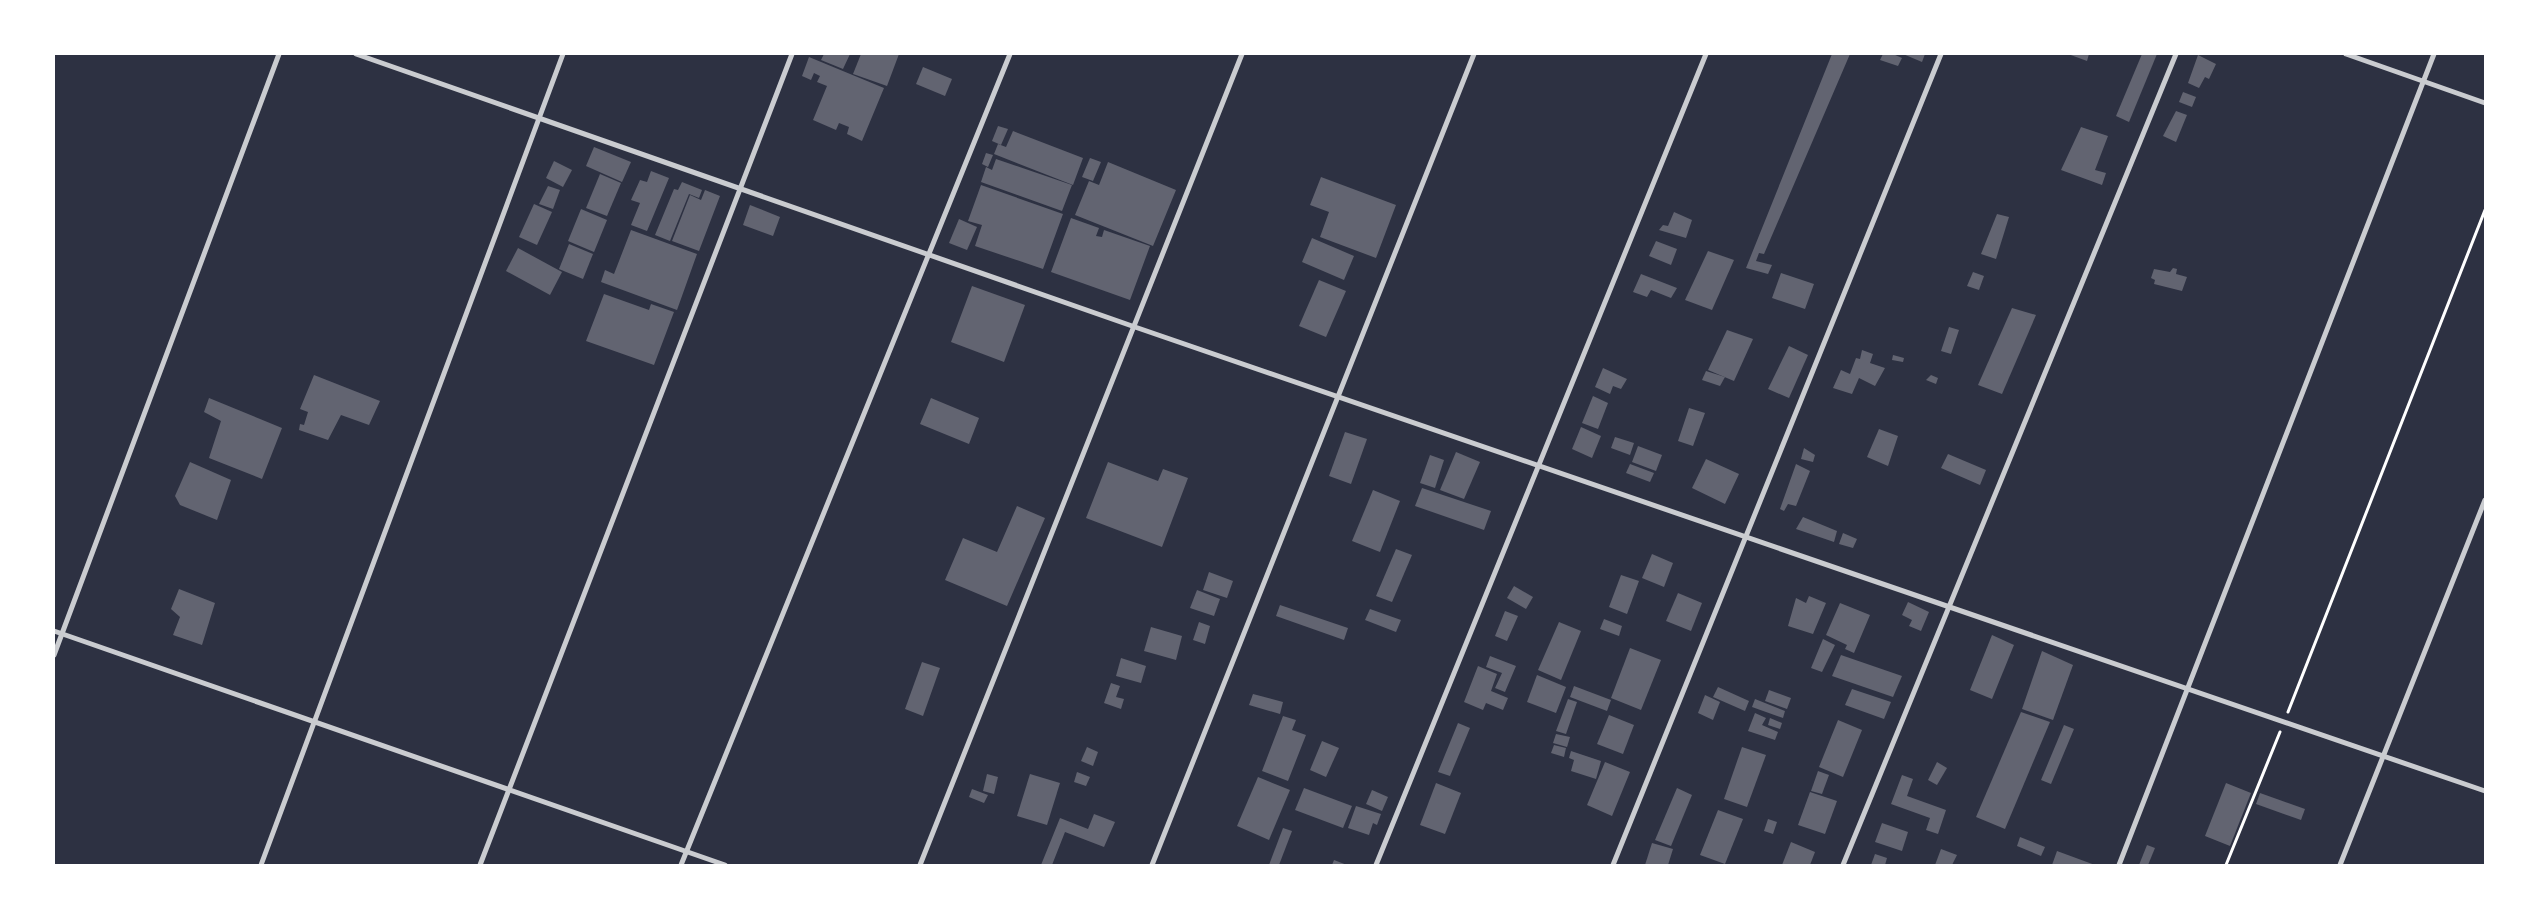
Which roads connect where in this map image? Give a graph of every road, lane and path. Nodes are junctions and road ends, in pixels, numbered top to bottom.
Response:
1 (278, 54) edge
2 (356, 54) edge
3 (562, 54) edge
4 (792, 54) edge
5 (1010, 54) edge
6 (1242, 54) edge
7 (1474, 54) edge
8 (1706, 54) edge
9 (1941, 54) edge
10 (2176, 54) edge
11 (2346, 54) edge
12 (2434, 54) edge
13 (2423, 81) junction
14 (2485, 102) edge
15 (539, 118) junction
16 (740, 188) junction
17 (2485, 210) edge
18 (930, 254) junction
19 (1135, 327) junction
20 (1336, 396) junction
21 (1539, 466) junction
22 (2485, 500) edge
23 (1746, 537) junction
24 (1949, 605) junction
25 (54, 631) edge
26 (62, 634) junction
27 (54, 655) edge
28 (2188, 688) junction
29 (315, 722) junction
30 (2284, 722) junction
31 (2384, 756) junction
32 (509, 790) junction
33 (2485, 791) edge
34 (686, 852) junction
35 (261, 865) edge
36 (480, 865) edge
37 (681, 865) edge
38 (725, 865) edge
39 (920, 865) edge
40 (1152, 865) edge
41 (1376, 865) edge
42 (1612, 865) edge
43 (1843, 865) edge
44 (2119, 865) edge
45 (2226, 865) edge
46 (2340, 865) edge

1 - 26 street
2 - 15 street
3 - 15 street
4 - 16 street
5 - 18 street
6 - 19 street
7 - 20 street
8 - 21 street
9 - 23 street
10 - 24 street
11 - 13 street
12 - 13 street
13 - 14 street
13 - 28 street
15 - 16 street
15 - 29 street
16 - 18 street
16 - 32 street
17 - 30 path
18 - 19 street
18 - 34 street
19 - 20 street
19 - 39 street
20 - 21 street
20 - 40 street
21 - 23 street
21 - 41 street
22 - 31 street
23 - 24 street
23 - 42 street
24 - 28 street
24 - 43 street
25 - 26 street
26 - 27 street
26 - 29 street
28 - 30 street
28 - 44 street
29 - 32 street
29 - 35 street
30 - 31 street
30 - 45 path
31 - 33 street
31 - 46 street
32 - 34 street
32 - 36 street
34 - 37 street
34 - 38 street

